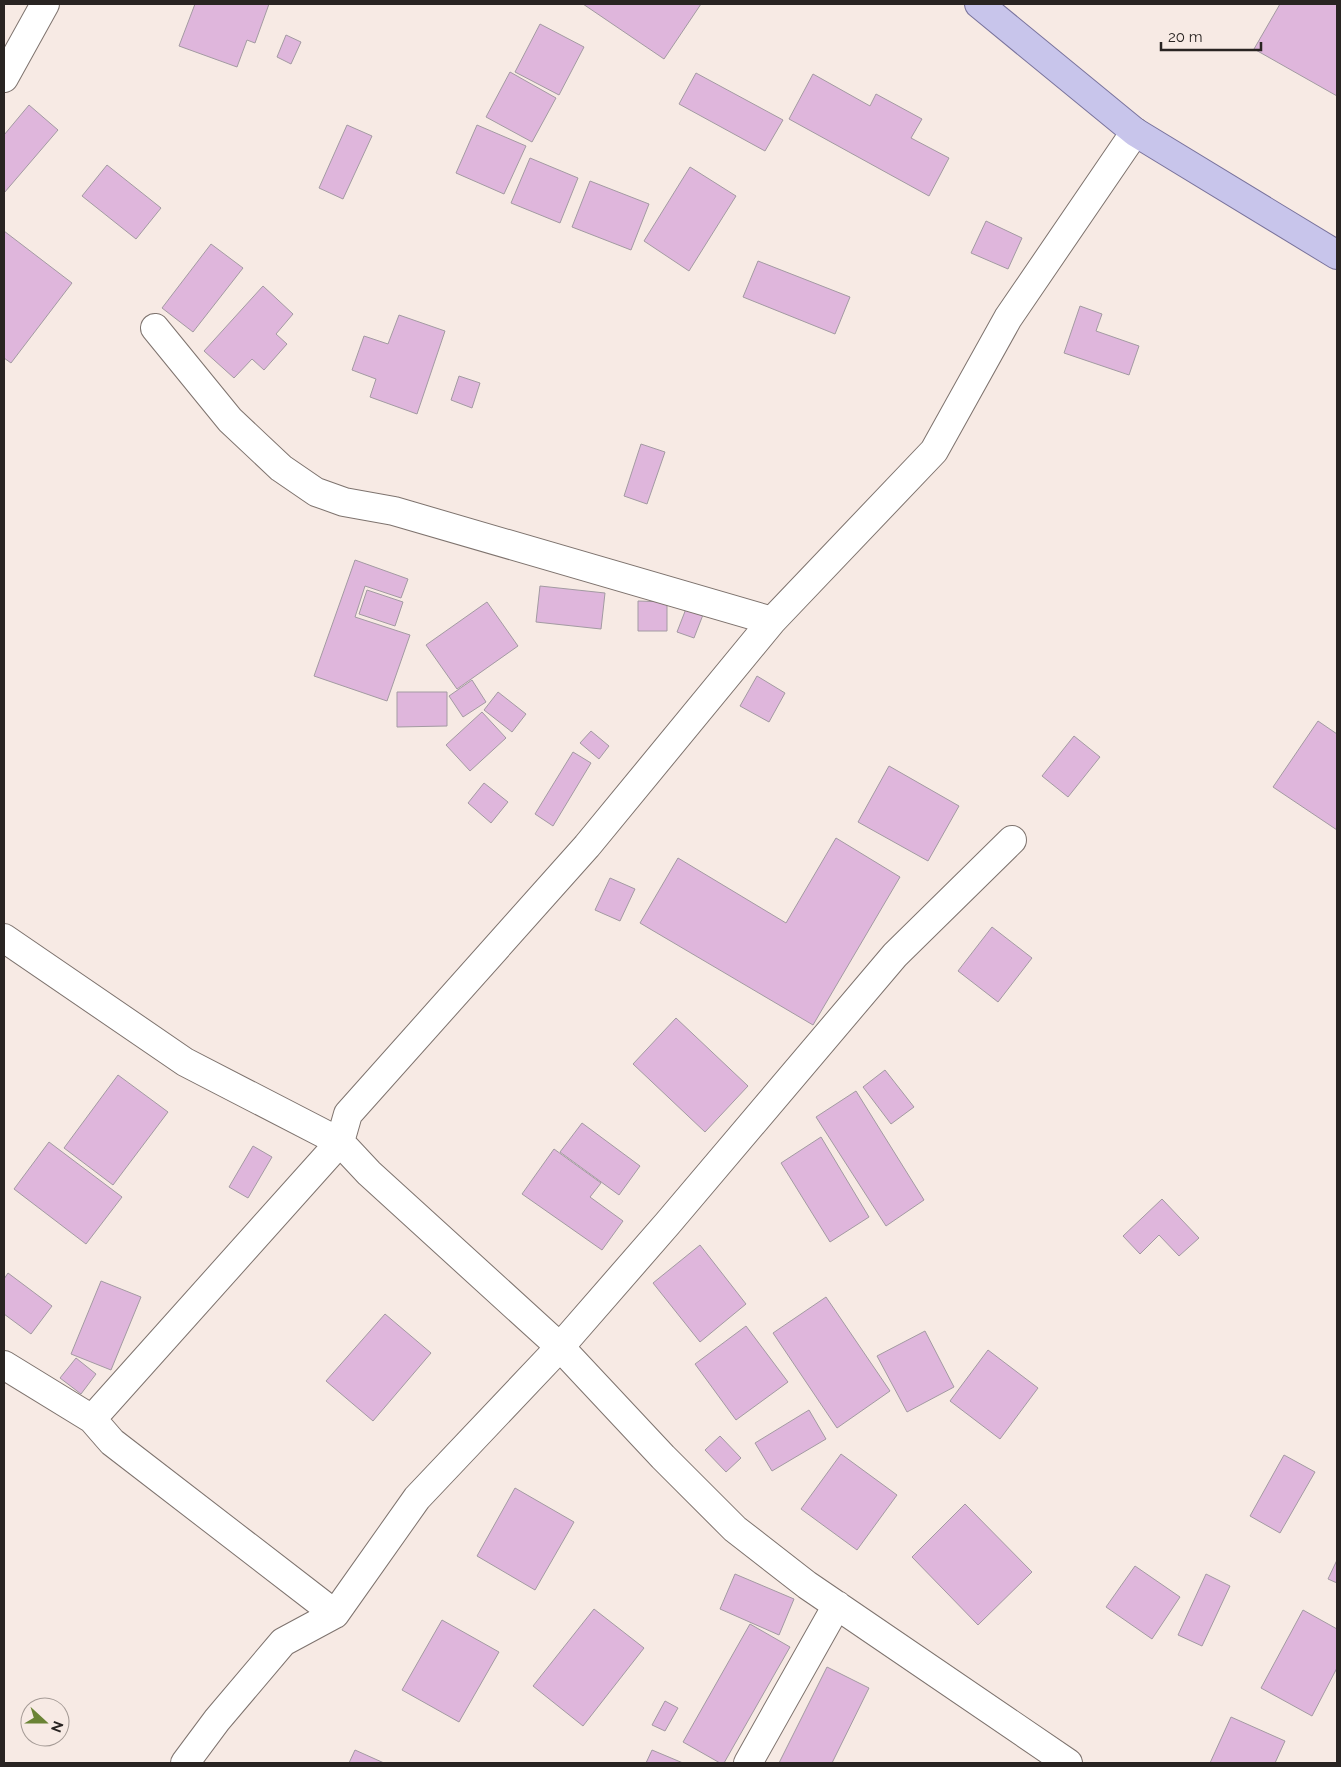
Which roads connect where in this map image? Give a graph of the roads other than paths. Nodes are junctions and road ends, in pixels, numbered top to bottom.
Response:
1 (45, 4) edge
2 (979, 4) edge
3 (4, 78) edge
4 (1135, 132) junction
5 (1337, 255) edge
6 (155, 328) dead end
7 (772, 621) junction
8 (1012, 840) dead end
9 (4, 938) edge
10 (340, 1142) junction
11 (560, 1347) junction
12 (4, 1365) edge
13 (92, 1419) junction
14 (837, 1605) junction
15 (336, 1614) junction
16 (185, 1763) edge
17 (748, 1763) edge
18 (1068, 1763) edge

1 - 3 street
2 - 4 main road
4 - 5 main road
4 - 7 street
6 - 7 street
7 - 10 street
8 - 11 street
9 - 10 street
10 - 11 street
10 - 13 street
11 - 14 street
11 - 15 street
12 - 13 street
13 - 15 street
14 - 17 street
14 - 18 street
15 - 16 street

